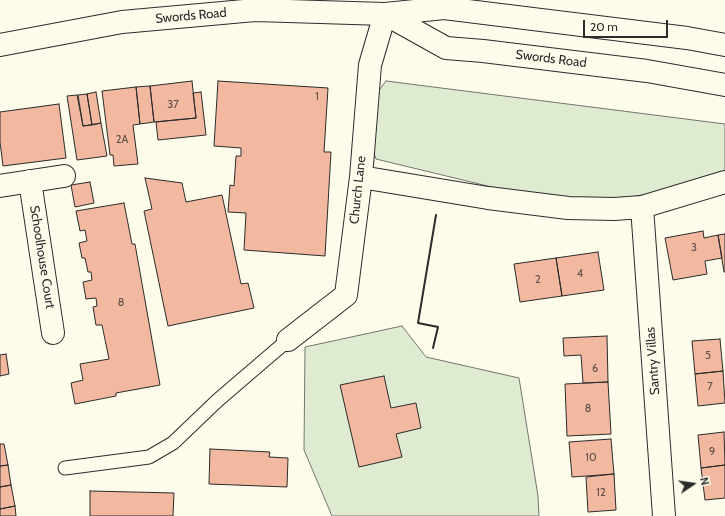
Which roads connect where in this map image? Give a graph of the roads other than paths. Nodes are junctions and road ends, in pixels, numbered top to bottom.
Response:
1 (484, 6) edge
2 (386, 7) edge
3 (0, 45) edge
4 (725, 45) edge
5 (725, 84) edge
6 (64, 176) dead end
7 (361, 177) junction
8 (30, 181) junction
9 (725, 182) edge
10 (0, 186) edge
11 (642, 207) junction
12 (53, 332) dead end
13 (288, 340) joint
14 (65, 468) dead end
15 (664, 516) edge

1 - 2 street, Swords Road
1 - 4 street, Swords Road
2 - 3 street, Swords Road
2 - 5 street, Swords Road
2 - 7 street, Church Lane
6 - 8 street
7 - 11 street
7 - 13 street, Church Lane
8 - 10 street
8 - 12 street, Schoolhouse Court
9 - 11 street
11 - 15 street, Santry Villas
13 - 14 lane

